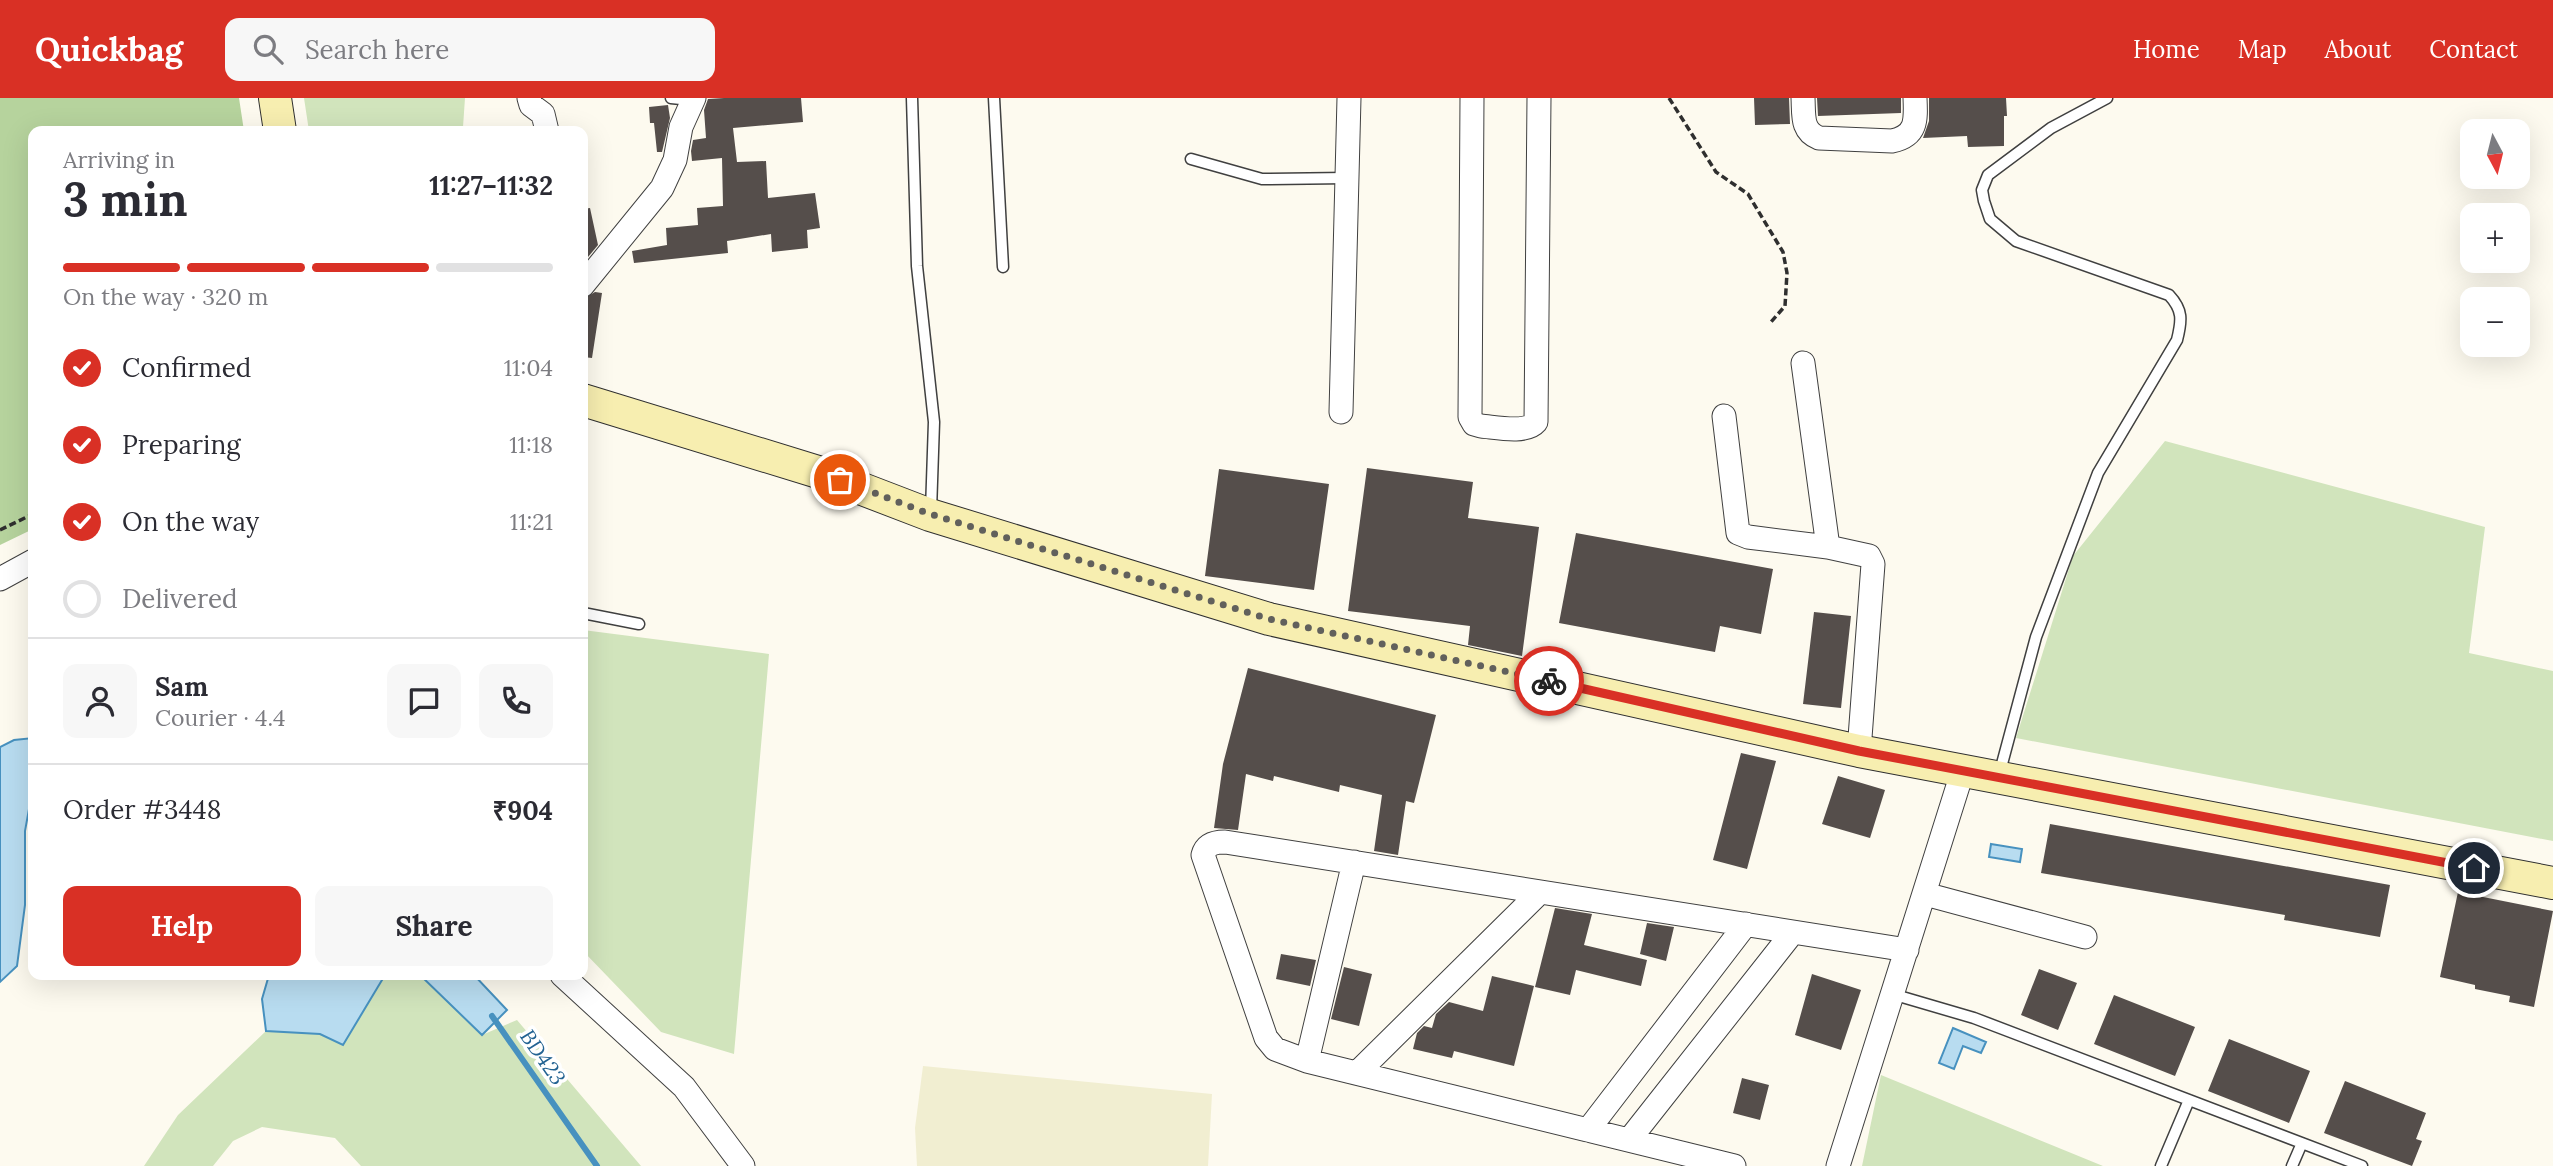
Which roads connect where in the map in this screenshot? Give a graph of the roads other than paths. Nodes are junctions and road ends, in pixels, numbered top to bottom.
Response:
1 (275, 98) edge
2 (529, 98) edge
3 (912, 98) edge
4 (994, 98) edge
5 (1349, 98) edge
6 (1472, 98) edge
7 (1539, 98) edge
8 (1803, 98) edge
9 (1915, 98) edge
10 (2107, 98) edge
11 (685, 99) edge
12 (279, 126) edge
13 (546, 126) edge
14 (1191, 159) dead end
15 (1347, 178) junction
16 (1003, 267) dead end
17 (588, 279) edge
18 (1803, 363) dead end
19 (588, 402) edge
20 (1341, 412) dead end
21 (1724, 416) dead end
22 (930, 514) junction
23 (1828, 547) junction
24 (28, 564) edge
25 (0, 579) edge
26 (588, 614) edge
27 (639, 624) dead end
28 (1859, 751) junction
29 (1963, 770) junction
30 (1999, 777) junction
31 (1354, 862) junction
32 (2553, 883) edge
33 (1540, 892) junction
34 (1925, 894) junction
35 (1746, 924) junction
36 (1793, 932) junction
37 (2085, 937) dead end
38 (1907, 950) junction
39 (567, 980) edge
40 (1892, 994) junction
41 (1307, 1060) junction
42 (1357, 1073) junction
43 (2189, 1100) junction
44 (1588, 1130) junction
45 (1629, 1140) junction
46 (2302, 1143) junction
47 (743, 1166) edge
48 (1734, 1166) edge
49 (1838, 1166) edge
50 (2161, 1166) edge
51 (2291, 1166) edge
52 (2362, 1166) edge

1 - 12 street
2 - 13 street
3 - 22 lane
4 - 16 lane
5 - 15 street
6 - 7 street
8 - 9 street
10 - 30 lane
11 - 17 street
14 - 15 lane
15 - 20 street
18 - 23 street
19 - 22 street
21 - 23 street
22 - 28 street
23 - 28 street
24 - 25 street
26 - 27 lane
28 - 29 street
29 - 30 street
29 - 34 street
30 - 32 street
31 - 33 street
31 - 41 street
31 - 41 street
33 - 35 street
33 - 42 street
34 - 37 street
34 - 38 street
35 - 36 street
35 - 44 street
36 - 38 street
36 - 45 street
38 - 40 street
39 - 47 street
40 - 43 lane
40 - 49 street
41 - 42 street
42 - 44 street
43 - 46 lane
43 - 50 lane
44 - 45 street
45 - 48 street
46 - 51 lane
46 - 52 lane

